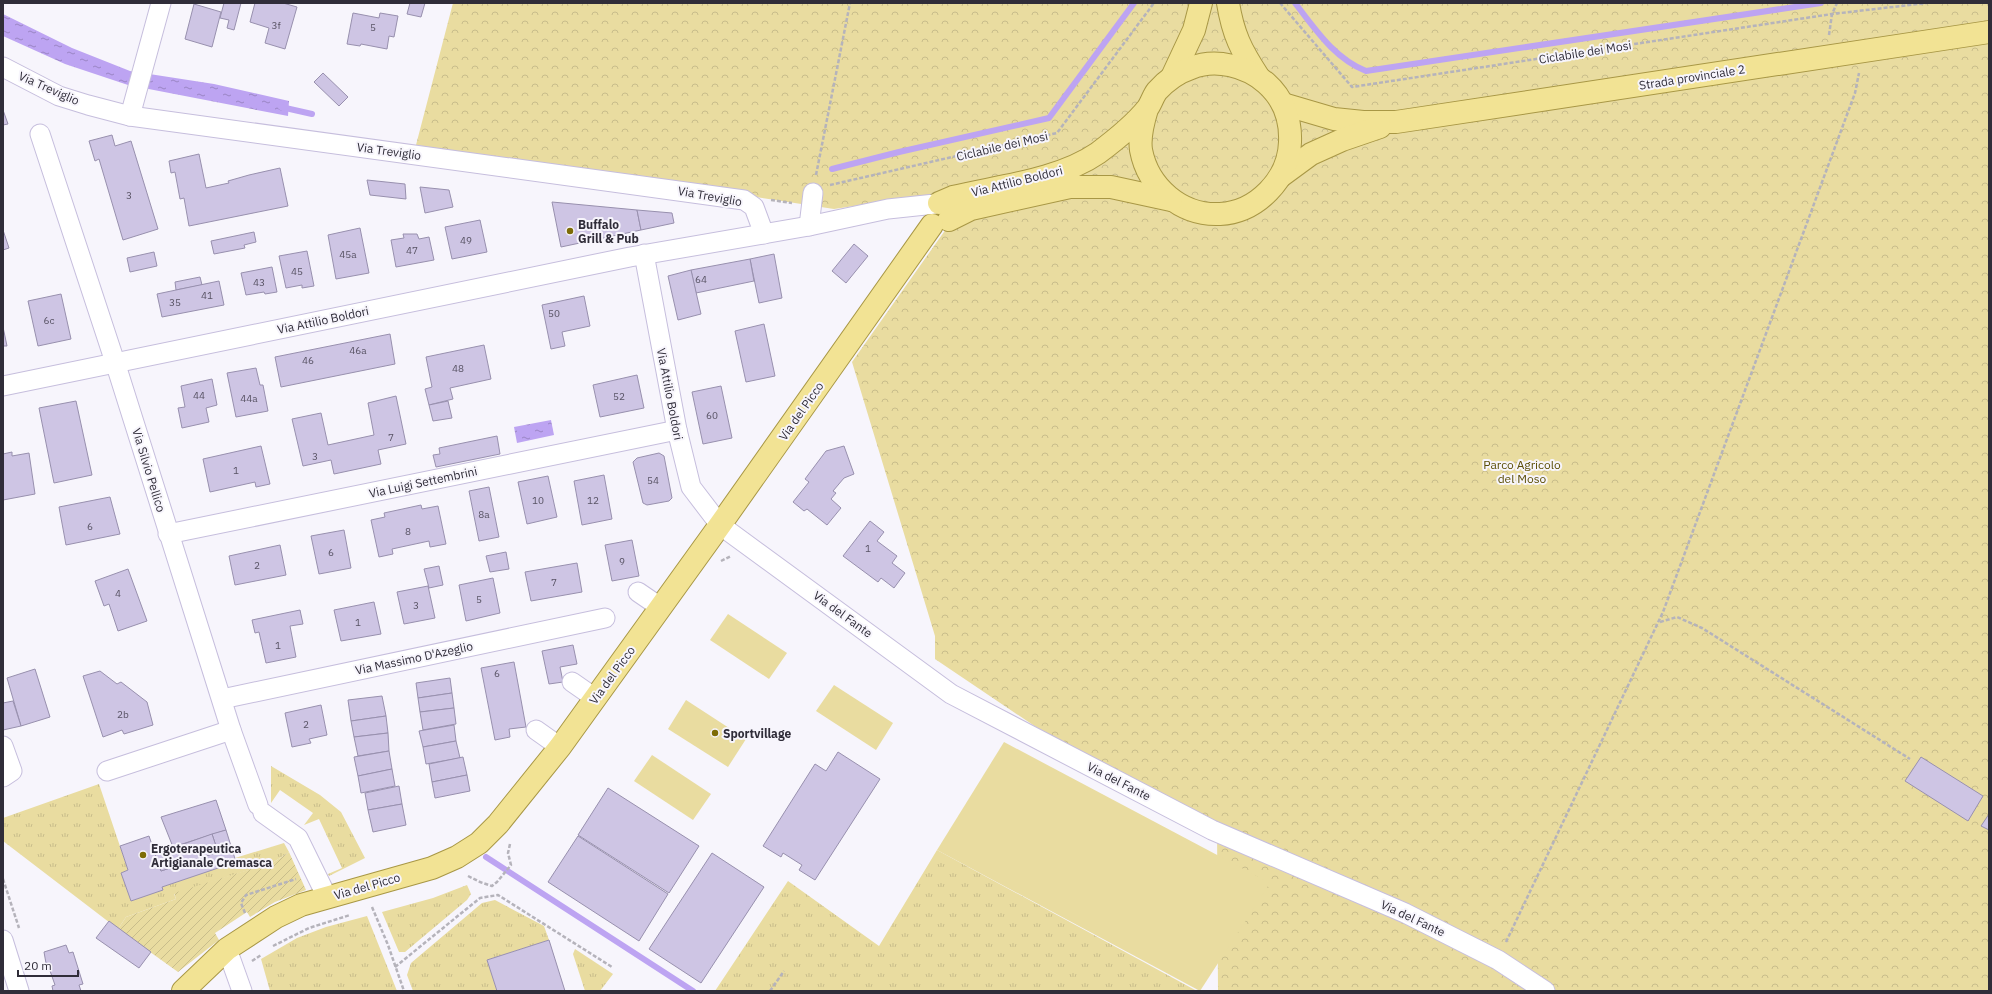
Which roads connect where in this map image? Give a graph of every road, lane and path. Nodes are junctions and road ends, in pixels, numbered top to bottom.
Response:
1 (161, 3) edge
2 (850, 3) edge
3 (1154, 3) edge
4 (1201, 3) edge
5 (1228, 3) edge
6 (1280, 3) edge
7 (1837, 3) edge
8 (1927, 3) edge
9 (1832, 14) junction
10 (1989, 32) edge
11 (1864, 51) junction
12 (1826, 57) junction
13 (3, 67) edge
14 (1258, 76) junction
15 (1172, 77) junction
16 (1282, 104) junction
17 (1147, 109) junction
18 (130, 116) junction
19 (1396, 122) junction
20 (40, 134) dead end
21 (1281, 176) junction
22 (813, 193) junction
23 (744, 200) junction
24 (1171, 200) junction
25 (937, 214) junction
26 (809, 226) junction
27 (764, 234) junction
28 (644, 254) junction
29 (115, 362) junction
30 (3, 386) edge
31 (677, 430) junction
32 (717, 521) junction
33 (168, 534) junction
34 (638, 592) dead end
35 (660, 607) junction
36 (605, 618) dead end
37 (1659, 622) junction
38 (572, 682) dead end
39 (595, 698) junction
40 (222, 699) junction
41 (231, 730) junction
42 (536, 730) dead end
43 (3, 746) edge
44 (560, 747) junction
45 (1910, 760) dead end
46 (107, 771) dead end
47 (3, 778) edge
48 (511, 864) dead end
49 (462, 879) dead end
50 (364, 888) junction
51 (327, 897) junction
52 (379, 906) dead end
53 (372, 908) junction
54 (365, 910) dead end
55 (351, 915) dead end
56 (3, 940) edge
57 (272, 947) dead end
58 (227, 949) junction
59 (267, 950) dead end
60 (1498, 960) junction
61 (395, 967) junction
62 (612, 967) dead end
63 (784, 971) dead end
64 (235, 972) junction
65 (20, 991) edge
66 (183, 991) edge
67 (242, 991) edge
68 (404, 991) edge
69 (770, 991) edge
70 (1546, 991) edge

1 - 18 street
2 - 22 path
3 - 22 path, Ciclabile dei Mosi
4 - 15 main road
5 - 14 main road
6 - 9 path, Ciclabile dei Mosi
7 - 9 path
8 - 9 path, Ciclabile dei Mosi
9 - 12 path
10 - 11 main road, Strada provinciale 2
11 - 12 main road, Strada provinciale 2
11 - 37 path
12 - 19 main road, Strada provinciale 2
13 - 18 street, Via Treviglio
14 - 15 main road
14 - 16 main road
15 - 17 main road
16 - 19 main road
16 - 21 main road
17 - 24 main road
17 - 25 main road, Via Attilio Boldori
18 - 23 street, Via Treviglio
19 - 21 main road
20 - 29 street, Via Silvio Pellico
21 - 24 main road
22 - 23 path, Ciclabile dei Mosi
22 - 26 street
23 - 27 street, Via Treviglio
24 - 25 main road, Via Attilio Boldori
25 - 26 street, Via Attilio Boldori
25 - 32 main road, Via del Picco
26 - 27 street, Via Attilio Boldori
27 - 28 street, Via Attilio Boldori
28 - 29 street, Via Attilio Boldori
28 - 31 street, Via Attilio Boldori
29 - 30 street, Via Attilio Boldori
29 - 33 street, Via Silvio Pellico
31 - 32 street, Via Attilio Boldori
31 - 33 street, Via Luigi Settembrini
32 - 35 main road, Via del Picco
32 - 60 street, Via del Fante
33 - 40 street, Via Silvio Pellico
34 - 35 street
35 - 39 main road, Via del Picco
36 - 40 street, Via Massimo D'Azeglio
37 - 45 path
37 - 60 path
38 - 39 street
39 - 44 main road, Via del Picco
40 - 41 street, Via Silvio Pellico
41 - 46 street
41 - 51 street, Via Silvio Pellico
42 - 44 street
43 - 47 street
44 - 50 main road, Via del Picco
48 - 49 path
50 - 51 main road, Via del Picco
50 - 53 path
51 - 58 main road, Via del Picco
52 - 53 path
53 - 54 path
53 - 61 path
55 - 57 path
56 - 65 street
58 - 64 street
58 - 66 main road, Via del Picco
59 - 64 path
60 - 70 street, Via del Fante
61 - 62 path
61 - 68 path
63 - 69 path
64 - 67 street

